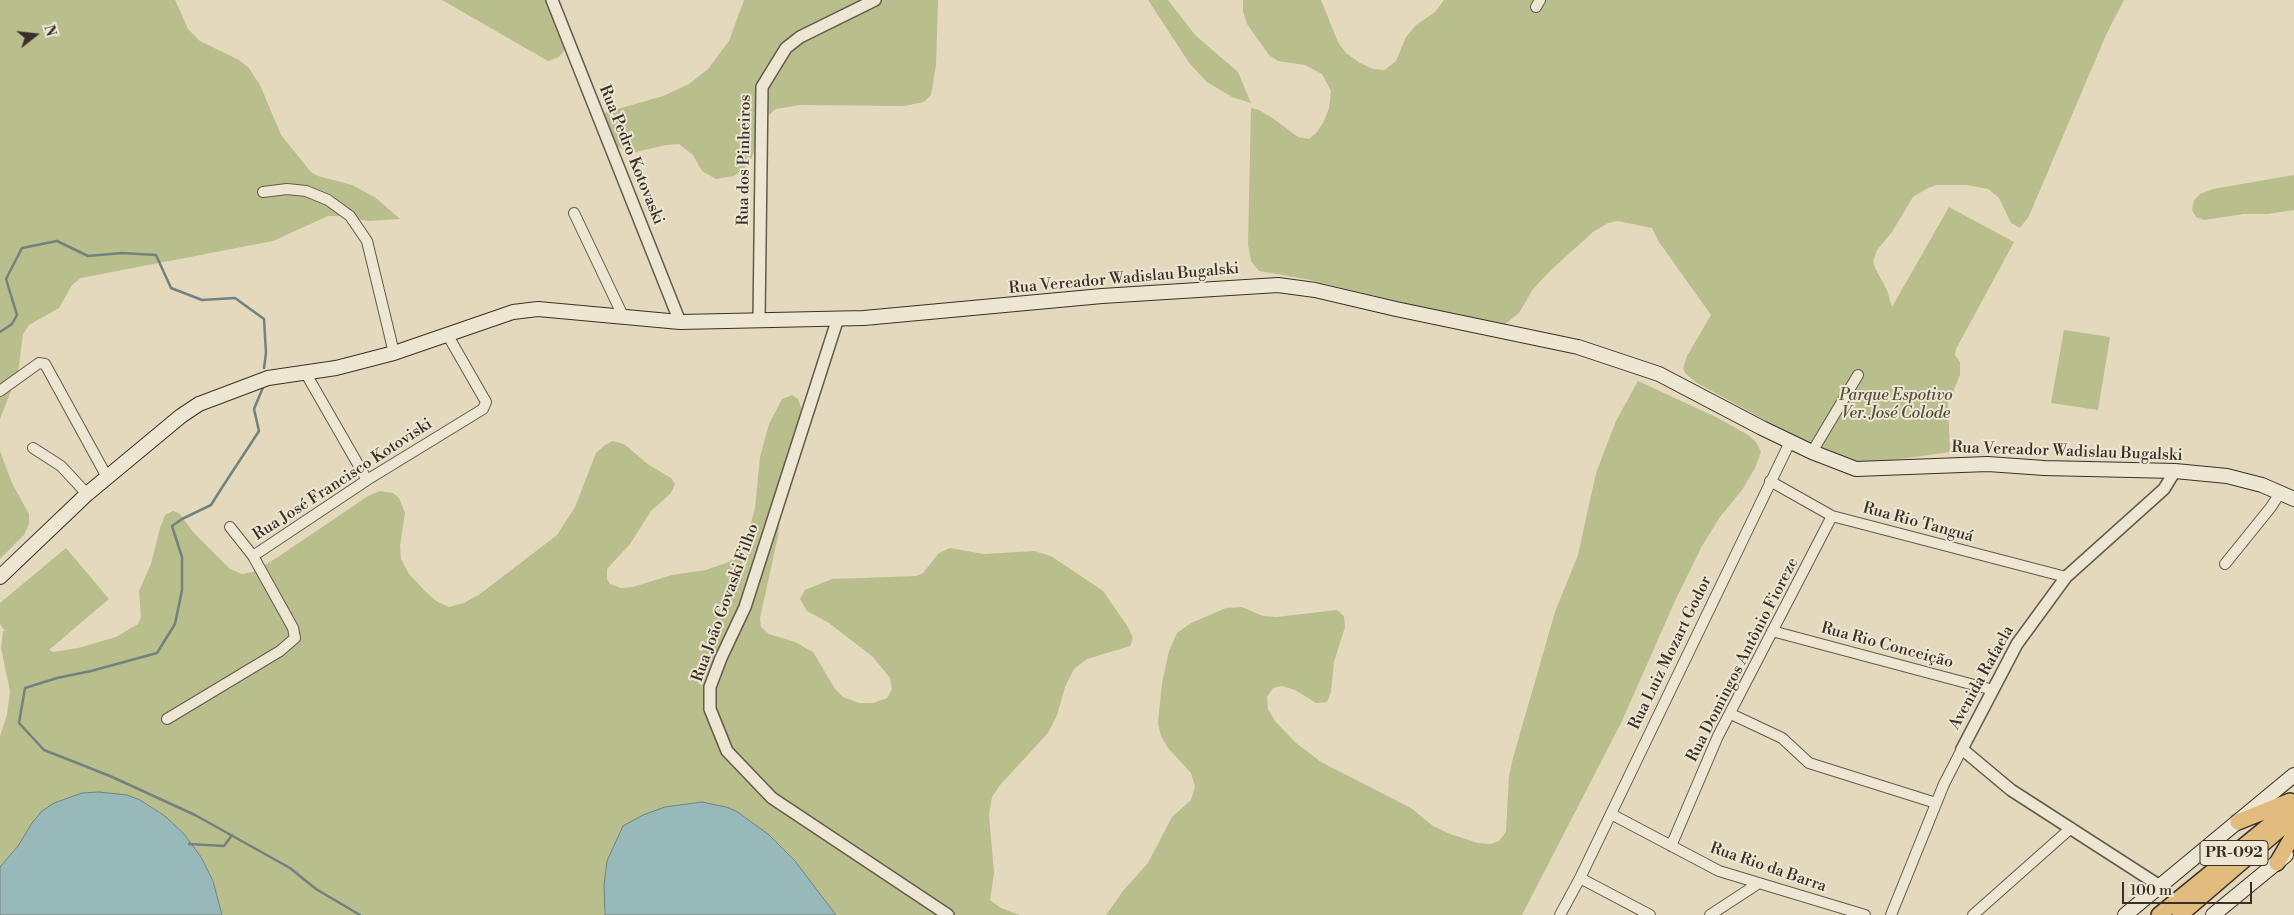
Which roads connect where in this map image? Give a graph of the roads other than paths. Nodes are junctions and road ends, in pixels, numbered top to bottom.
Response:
1 (552, 0) edge
2 (875, 0) edge
3 (263, 192) dead end
4 (574, 213) dead end
5 (623, 316) junction
6 (838, 318) junction
7 (759, 320) junction
8 (680, 322) junction
9 (448, 334) junction
10 (394, 353) junction
11 (305, 372) junction
12 (1858, 374) dead end
13 (0, 391) edge
14 (1790, 442) junction
15 (33, 448) dead end
16 (1812, 452) junction
17 (2176, 471) junction
18 (107, 477) junction
19 (367, 480) junction
20 (1770, 481) junction
21 (2280, 493) junction
22 (87, 494) junction
23 (2294, 499) edge
24 (1832, 516) junction
25 (230, 527) dead end
26 (253, 556) junction
27 (2225, 564) dead end
28 (0, 577) edge
29 (2066, 577) junction
30 (1772, 631) junction
31 (1993, 690) junction
32 (1730, 714) junction
33 (167, 719) dead end
34 (1962, 749) junction
35 (2294, 775) edge
36 (2294, 800) edge
37 (1936, 803) junction
38 (2294, 805) edge
39 (1611, 814) junction
40 (2294, 817) edge
41 (2238, 822) junction
42 (2071, 828) junction
43 (2294, 834) edge
44 (1671, 846) junction
45 (2294, 848) edge
46 (2277, 863) junction
47 (1580, 878) junction
48 (1759, 883) junction
49 (2160, 886) junction
50 (948, 915) edge
51 (1560, 915) edge
52 (1650, 915) edge
53 (1710, 915) edge
54 (1865, 915) edge
55 (1890, 915) edge
56 (1973, 915) edge
57 (2125, 915) edge
58 (2159, 915) edge
59 (2180, 915) edge
60 (2213, 915) edge

1 - 8 street, Rua Pedro Kotovaski
2 - 7 street, Rua dos Pinheiros
3 - 10 street
4 - 5 street
5 - 8 main road, Rua Vereador Wadislau Bugalski
5 - 9 main road, Rua Vereador Wadislau Bugalski
6 - 7 main road, Rua Vereador Wadislau Bugalski
6 - 14 main road, Rua Vereador Wadislau Bugalski
6 - 50 street, Rua João Govaski Filho
7 - 8 main road, Rua Vereador Wadislau Bugalski
9 - 10 main road, Rua Vereador Wadislau Bugalski
9 - 19 street, Rua José Francisco Kotoviski
10 - 11 main road, Rua Vereador Wadislau Bugalski
11 - 18 main road, Rua Vereador Wadislau Bugalski
11 - 19 street
12 - 16 street
13 - 18 street
14 - 16 main road, Rua Vereador Wadislau Bugalski
14 - 20 street, Rua Luiz Mozart Godor
15 - 22 street
16 - 17 main road, Rua Vereador Wadislau Bugalski
17 - 21 main road, Rua Vereador Wadislau Bugalski
17 - 29 street, Avenida Rafaela
18 - 22 main road, Rua Vereador Wadislau Bugalski
19 - 26 street, Rua José Francisco Kotoviski
20 - 24 street, Rua Rio Tanguá
20 - 39 street, Rua Luiz Mozart Godor
21 - 23 main road, Rua Vereador Wadislau Bugalski
21 - 27 street
22 - 28 main road, Rua Vereador Wadislau Bugalski
24 - 29 street, Rua Rio Tanguá
24 - 30 street, Rua Domingos Antônio Fioreze
25 - 26 street
26 - 33 street, Rua José Francisco Kotoviski
29 - 31 street, Avenida Rafaela
30 - 31 street, Rua Rio Conceição
30 - 32 street, Rua Domingos Antônio Fioreze
31 - 34 street, Avenida Rafaela
32 - 37 street
32 - 44 street, Rua Domingos Antônio Fioreze
34 - 37 street, Avenida Rafaela
34 - 42 street
35 - 41 main road
36 - 41 main road
37 - 55 street, Avenida Rafaela
38 - 58 main road, PR-092
39 - 44 street, Rua Rio da Barra
39 - 47 street, Rua Luiz Mozart Godor
40 - 59 main road, PR-092
41 - 49 main road
42 - 49 street
42 - 56 street
43 - 46 main road
44 - 48 street, Rua Rio da Barra
45 - 46 main road
46 - 60 main road
47 - 51 street, Rua Luiz Mozart Godor
47 - 52 street
48 - 53 street
48 - 54 street, Rua Rio da Barra
49 - 57 main road

